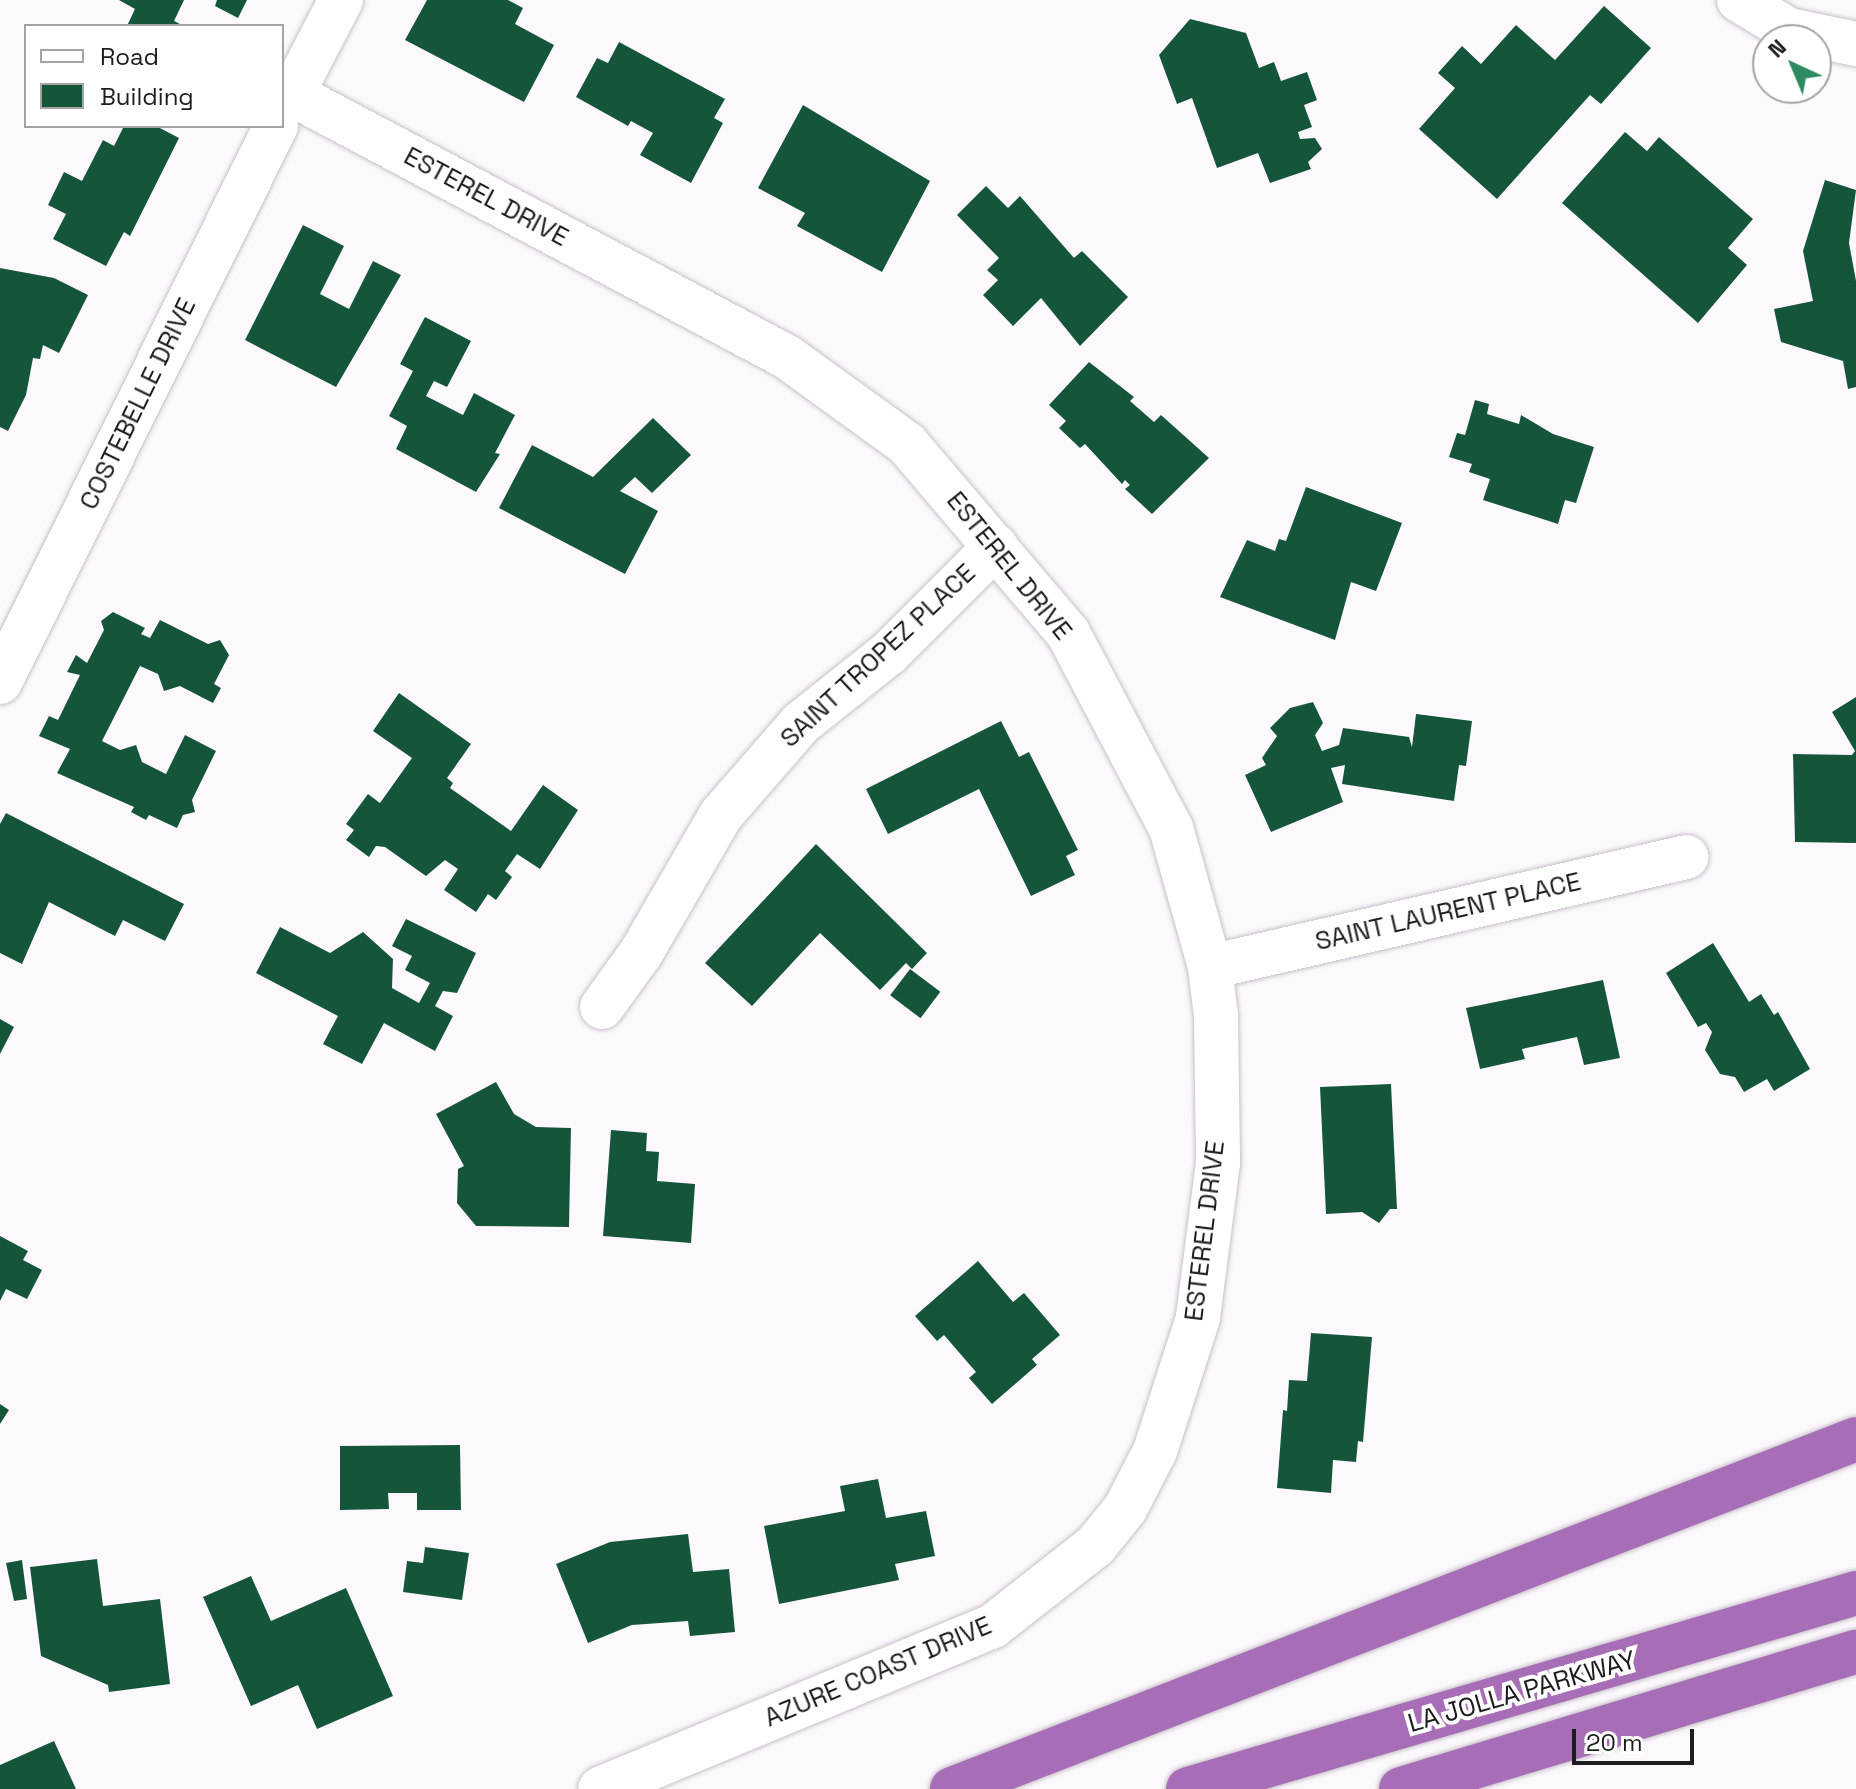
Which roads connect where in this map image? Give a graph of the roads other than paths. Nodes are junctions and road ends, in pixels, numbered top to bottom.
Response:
1 (341, 0) edge
2 (1739, 0) edge
3 (1856, 44) edge
4 (284, 109) edge
5 (284, 111) edge
6 (275, 128) edge
7 (996, 546) junction
8 (0, 682) edge
9 (1686, 857) dead end
10 (1210, 967) junction
11 (602, 1007) dead end
12 (1856, 1439) edge
13 (1125, 1509) joint
14 (1856, 1593) edge
15 (1856, 1652) edge
16 (600, 1789) edge
17 (952, 1789) edge
18 (1188, 1789) edge
19 (1401, 1789) edge

1 - 4 street, COSTEBELLE DRIVE
2 - 3 street
5 - 7 street, ESTEREL DRIVE
6 - 8 street, COSTEBELLE DRIVE
7 - 10 street, ESTEREL DRIVE
7 - 11 street, SAINT TROPEZ PLACE
9 - 10 street, SAINT LAURENT PLACE
10 - 13 street, ESTEREL DRIVE
12 - 17 highway
13 - 16 street, AZURE COAST DRIVE
14 - 18 highway, LA JOLLA PARKWAY
15 - 19 highway

